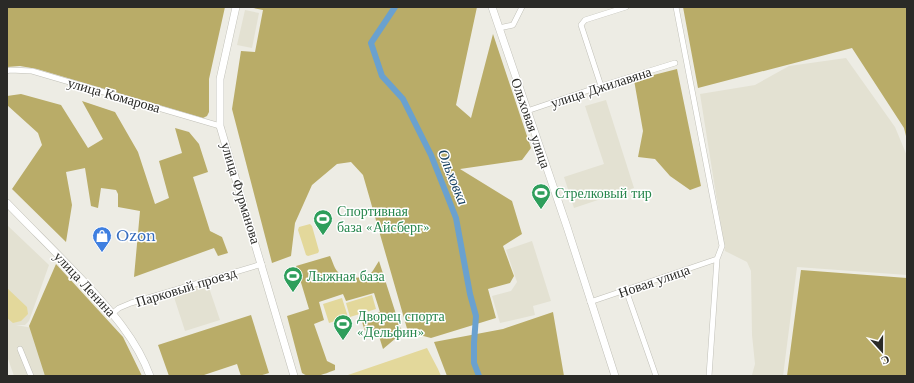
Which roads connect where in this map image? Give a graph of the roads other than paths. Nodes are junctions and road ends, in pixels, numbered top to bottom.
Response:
1 (236, 7) edge
2 (492, 7) edge
3 (522, 7) edge
4 (626, 7) edge
5 (676, 7) edge
6 (499, 28) junction
7 (675, 63) dead end
8 (7, 71) edge
9 (601, 86) junction
10 (527, 111) junction
11 (220, 126) junction
12 (7, 203) edge
13 (717, 259) junction
14 (262, 264) junction
15 (626, 290) junction
16 (590, 302) junction
17 (113, 314) junction
18 (20, 349) dead end
19 (31, 376) edge
20 (150, 376) edge
21 (294, 376) edge
22 (615, 376) edge
23 (656, 376) edge
24 (709, 376) edge

1 - 11 main road, улица Фурманова
2 - 6 main road, Ольховая улица
3 - 6 street
4 - 9 street
5 - 13 street
6 - 10 main road, Ольховая улица
7 - 9 street, улица Джилавяна
8 - 11 street, улица Комарова
9 - 10 street, улица Джилавяна
10 - 16 main road, Ольховая улица
11 - 14 main road, улица Фурманова
12 - 17 main road, улица Ленина
13 - 15 street, Новая улица
13 - 24 street
14 - 17 street, Парковый проезд
14 - 21 main road, улица Фурманова
15 - 16 street, Новая улица
15 - 23 street
16 - 22 main road, Ольховая улица
17 - 20 main road, улица Ленина
18 - 19 street

